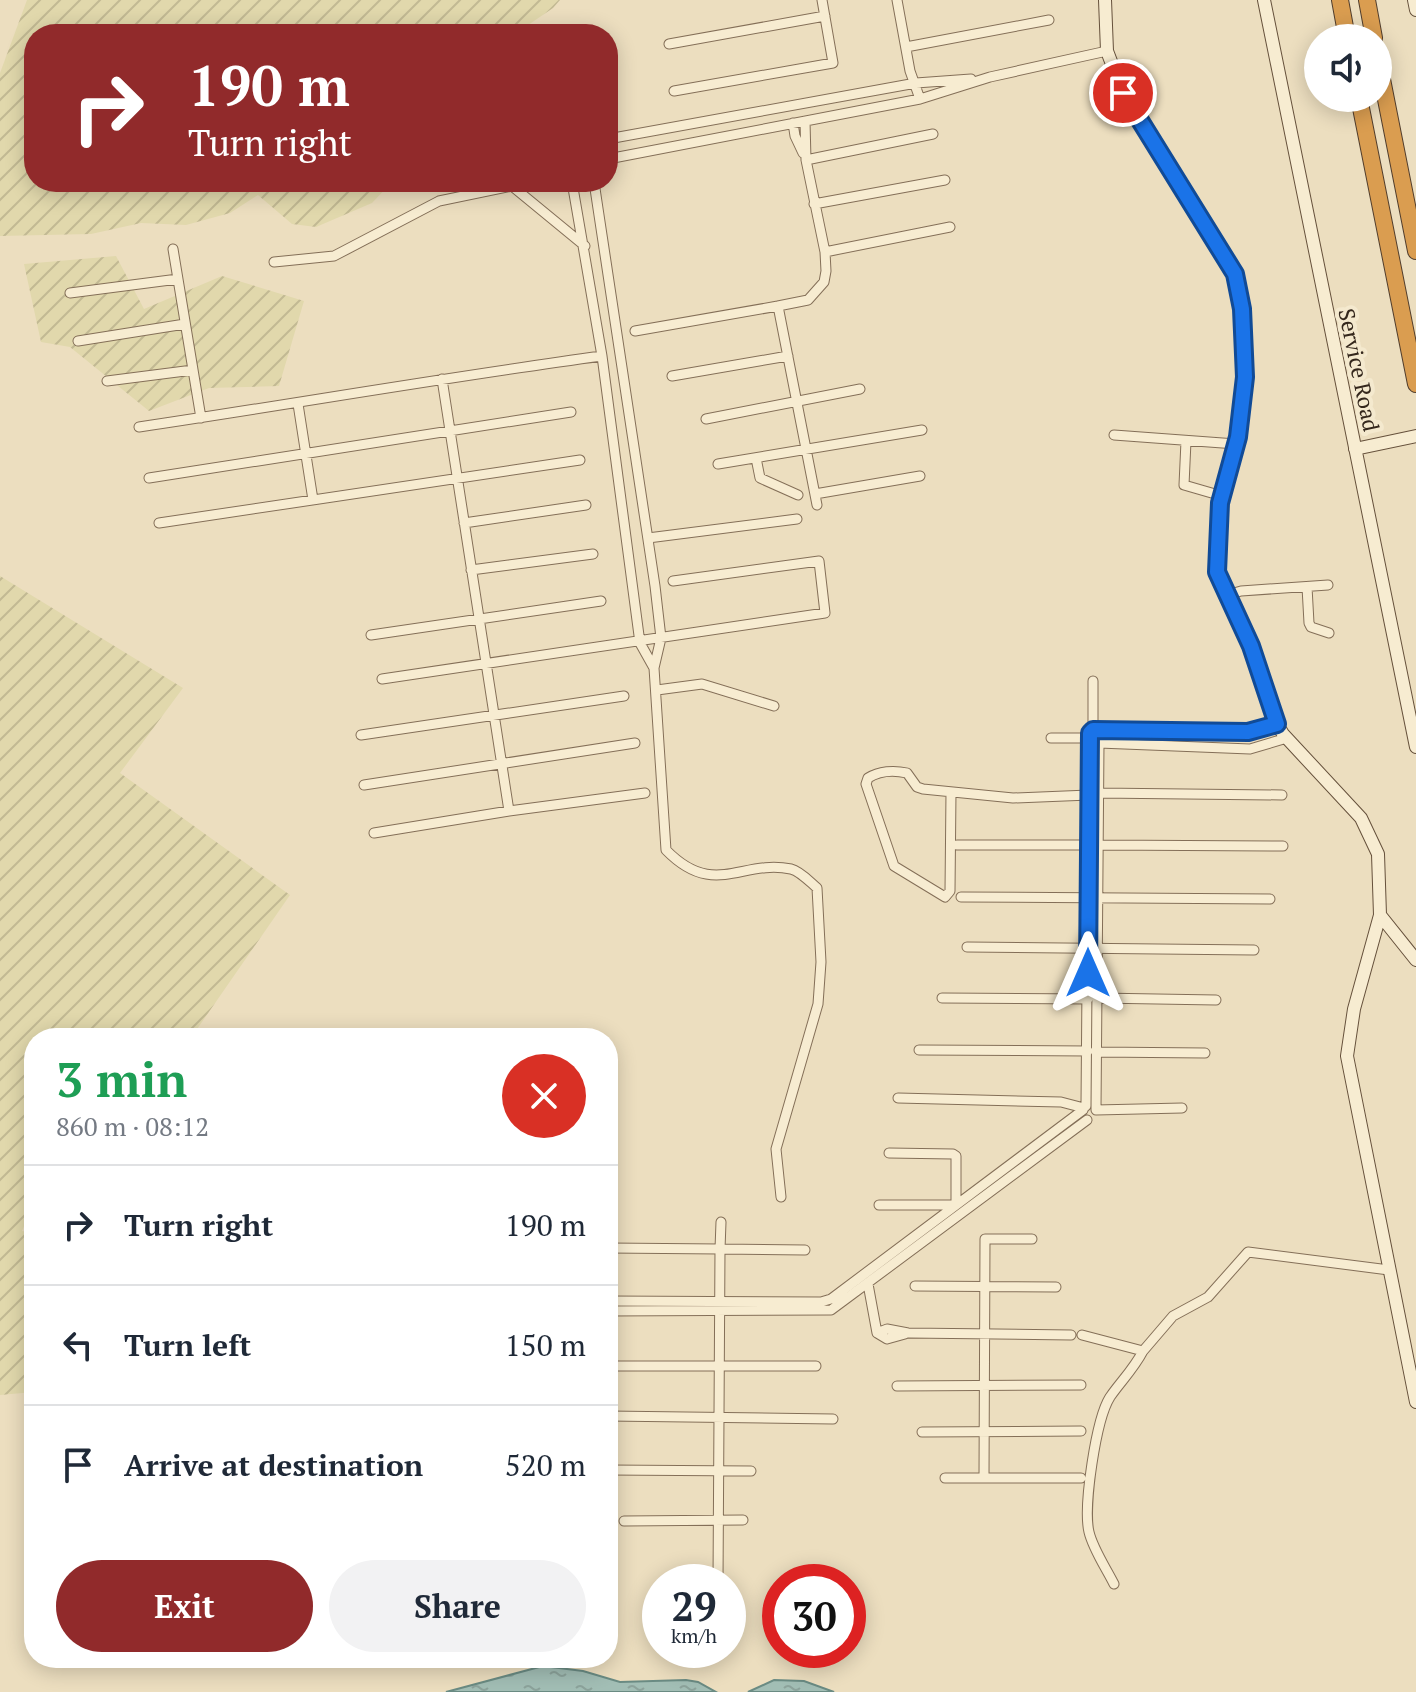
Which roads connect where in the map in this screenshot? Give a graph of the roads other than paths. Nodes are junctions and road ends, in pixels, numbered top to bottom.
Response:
1 (822, 0) edge
2 (899, 0) edge
3 (1105, 0) edge
4 (1264, 0) edge
5 (1340, 0) edge
6 (1367, 0) edge
7 (1414, 0) edge
8 (1416, 10) edge
9 (825, 16) junction
10 (1049, 20) dead end
11 (1344, 24) edge
12 (1371, 24) edge
13 (669, 44) dead end
14 (906, 47) junction
15 (1107, 51) junction
16 (990, 77) junction
17 (916, 83) junction
18 (674, 91) dead end
19 (920, 99) junction
20 (798, 104) junction
21 (1362, 112) edge
22 (1388, 112) edge
23 (800, 122) junction
24 (696, 123) junction
25 (933, 134) dead end
26 (618, 137) edge
27 (699, 142) junction
28 (618, 157) edge
29 (806, 160) junction
30 (945, 180) dead end
31 (483, 192) edge
32 (519, 192) edge
33 (574, 192) edge
34 (596, 192) edge
35 (814, 204) junction
36 (950, 227) dead end
37 (585, 246) junction
38 (173, 249) dead end
39 (1416, 251) edge
40 (825, 252) junction
41 (274, 262) dead end
42 (178, 279) junction
43 (70, 293) dead end
44 (778, 306) junction
45 (185, 324) junction
46 (635, 331) dead end
47 (78, 341) dead end
48 (602, 356) junction
49 (788, 356) junction
50 (193, 370) junction
51 (672, 376) dead end
52 (442, 379) junction
53 (107, 381) dead end
54 (1416, 384) edge
55 (860, 389) dead end
56 (797, 403) junction
57 (298, 404) junction
58 (571, 412) dead end
59 (201, 418) junction
60 (706, 419) dead end
61 (139, 427) dead end
62 (449, 430) junction
63 (922, 430) dead end
64 (1114, 435) dead end
65 (1416, 436) edge
66 (1186, 441) junction
67 (1236, 444) junction
68 (1355, 449) junction
69 (806, 451) junction
70 (306, 453) junction
71 (756, 458) junction
72 (580, 460) dead end
73 (718, 464) dead end
74 (920, 476) dead end
75 (149, 478) dead end
76 (457, 479) junction
77 (815, 494) junction
78 (798, 495) dead end
79 (1222, 496) junction
80 (313, 500) junction
81 (643, 502) junction
82 (586, 505) dead end
83 (622, 505) junction
84 (817, 505) dead end
85 (797, 519) dead end
86 (159, 523) dead end
87 (464, 523) junction
88 (648, 538) junction
89 (593, 554) dead end
90 (471, 570) junction
91 (673, 581) dead end
92 (1328, 585) dead end
93 (1307, 587) junction
94 (1227, 595) junction
95 (601, 601) dead end
96 (478, 618) junction
97 (1329, 633) dead end
98 (371, 635) dead end
99 (661, 638) junction
100 (640, 643) junction
101 (485, 665) junction
102 (654, 668) junction
103 (382, 679) dead end
104 (1093, 681) dead end
105 (657, 690) junction
106 (624, 696) dead end
107 (774, 706) dead end
108 (494, 716) junction
109 (1277, 724) junction
110 (361, 735) dead end
111 (1094, 737) junction
112 (1051, 738) dead end
113 (1287, 738) junction
114 (635, 743) dead end
115 (1416, 747) edge
116 (502, 763) junction
117 (364, 785) dead end
118 (951, 792) junction
119 (645, 793) dead end
120 (1094, 794) junction
121 (1282, 795) dead end
122 (509, 811) junction
123 (374, 833) dead end
124 (957, 845) dead end
125 (1094, 845) junction
126 (1283, 846) dead end
127 (961, 897) dead end
128 (1094, 898) junction
129 (1270, 899) dead end
130 (1380, 915) junction
131 (967, 947) dead end
132 (1093, 948) junction
133 (1254, 950) dead end
134 (1416, 960) edge
135 (942, 998) dead end
136 (1093, 999) junction
137 (1216, 1000) dead end
138 (919, 1050) dead end
139 (1093, 1052) junction
140 (1205, 1053) dead end
141 (898, 1098) dead end
142 (1182, 1108) dead end
143 (1087, 1111) junction
144 (889, 1153) dead end
145 (781, 1197) dead end
146 (879, 1205) dead end
147 (956, 1205) junction
148 (721, 1222) dead end
149 (1032, 1239) dead end
150 (618, 1248) edge
151 (720, 1249) junction
152 (805, 1250) dead end
153 (1389, 1270) junction
154 (868, 1284) junction
155 (985, 1285) junction
156 (915, 1286) dead end
157 (1056, 1287) dead end
158 (618, 1301) edge
159 (720, 1306) junction
160 (618, 1311) edge
161 (985, 1334) junction
162 (1143, 1351) junction
163 (618, 1366) edge
164 (816, 1366) dead end
165 (720, 1367) junction
166 (984, 1384) junction
167 (1081, 1385) dead end
168 (897, 1386) dead end
169 (1416, 1402) edge
170 (618, 1416) edge
171 (718, 1418) junction
172 (833, 1419) dead end
173 (1081, 1431) dead end
174 (922, 1432) dead end
175 (984, 1433) junction
176 (618, 1470) edge
177 (717, 1471) junction
178 (751, 1471) dead end
179 (945, 1478) dead end
180 (984, 1478) junction
181 (1081, 1478) dead end
182 (743, 1520) dead end
183 (624, 1521) dead end
184 (717, 1521) junction
185 (718, 1564) edge
186 (1114, 1584) dead end

1 - 9 street
2 - 14 street
3 - 15 street
4 - 68 street, Service Road
5 - 11 highway
6 - 12 highway
7 - 8 street
9 - 13 street
9 - 18 street
10 - 14 street
14 - 17 street
15 - 16 street
15 - 67 street
16 - 17 street
16 - 19 street
17 - 19 street
17 - 20 street
19 - 23 street
20 - 23 street
20 - 24 street
21 - 54 highway
22 - 39 highway
23 - 27 street
23 - 29 street
24 - 26 street
24 - 27 street
25 - 29 street
27 - 28 street
29 - 35 street
30 - 35 street
31 - 41 street
32 - 37 street
33 - 37 street
34 - 81 street
35 - 40 street
36 - 40 street
37 - 48 street
38 - 42 street
40 - 44 street
42 - 43 street
42 - 45 street
44 - 46 street
44 - 49 street
45 - 47 street
45 - 50 street
48 - 52 street
48 - 83 street
49 - 51 street
49 - 56 street
50 - 53 street
50 - 59 street
52 - 57 street
52 - 62 street
55 - 56 street
56 - 60 street
56 - 69 street
57 - 59 street
57 - 70 street
58 - 62 street
59 - 61 street
62 - 70 street
62 - 76 street
63 - 69 street
64 - 66 street
65 - 68 street
66 - 67 street
66 - 79 street
67 - 79 street
68 - 115 street, Service Road
69 - 71 street
69 - 77 street
70 - 75 street
70 - 80 street
71 - 73 street
71 - 78 street
72 - 76 street
74 - 77 street
76 - 80 street
76 - 87 street
77 - 84 street
79 - 94 street
80 - 86 street
81 - 83 street
81 - 88 street
82 - 87 street
83 - 100 street
85 - 88 street
87 - 90 street
88 - 99 street
89 - 90 street
90 - 96 street
91 - 99 street
92 - 93 street
93 - 94 street
93 - 97 street
94 - 109 street
95 - 96 street
96 - 98 street
96 - 101 street
99 - 100 street
99 - 102 street
100 - 101 street
100 - 102 street
101 - 103 street
101 - 108 street
102 - 105 street
104 - 111 street
105 - 107 street
105 - 145 street
106 - 108 street
108 - 110 street
108 - 116 street
109 - 111 street
109 - 113 street
111 - 112 street
111 - 113 street
111 - 120 street
113 - 130 street
114 - 116 street
116 - 117 street
116 - 122 street
118 - 118 street
118 - 120 street
119 - 122 street
120 - 121 street
120 - 125 street
122 - 123 street
124 - 125 street
125 - 126 street
125 - 128 street
127 - 128 street
128 - 129 street
128 - 132 street
130 - 134 street
130 - 153 street
131 - 132 street
132 - 133 street
132 - 136 street
135 - 136 street
136 - 137 street
136 - 139 street
138 - 139 street
139 - 140 street
139 - 143 street
141 - 143 street
142 - 143 street
143 - 147 street
143 - 154 street
144 - 147 street
146 - 147 street
147 - 159 street
148 - 151 street
149 - 155 street
150 - 151 street
151 - 152 street
151 - 159 street
153 - 162 street
153 - 169 street
154 - 159 street
154 - 161 street
155 - 156 street
155 - 157 street
155 - 161 street
158 - 159 street
159 - 160 street
159 - 165 street
161 - 162 street
161 - 166 street
162 - 186 street
163 - 165 street
164 - 165 street
165 - 171 street
166 - 167 street
166 - 168 street
166 - 175 street
170 - 171 street
171 - 172 street
171 - 177 street
173 - 175 street
174 - 175 street
175 - 180 street
176 - 177 street
177 - 178 street
177 - 184 street
179 - 180 street
180 - 181 street
182 - 184 street
183 - 184 street
184 - 185 street

